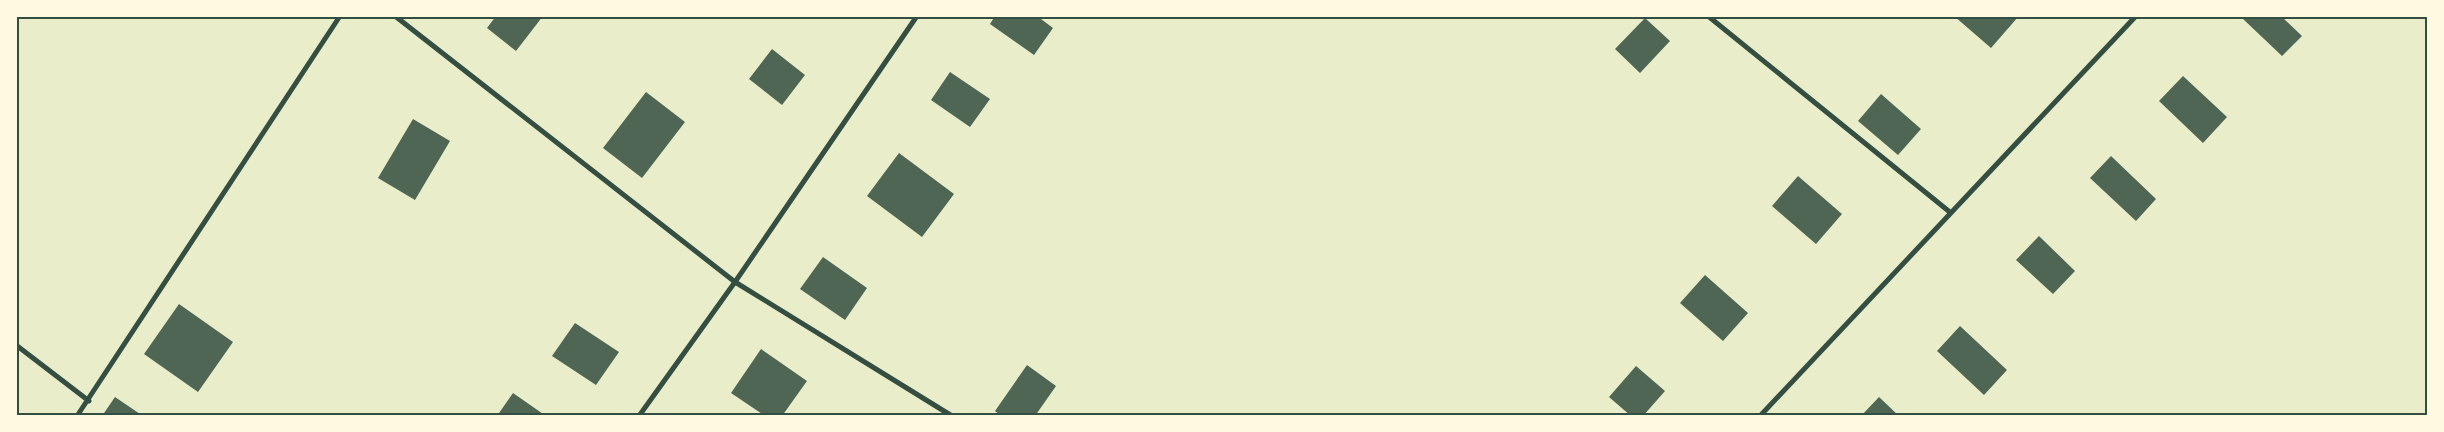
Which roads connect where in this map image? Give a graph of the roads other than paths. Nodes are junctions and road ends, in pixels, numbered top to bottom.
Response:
1 (340, 16) edge
2 (394, 16) edge
3 (916, 16) edge
4 (1708, 16) edge
5 (2136, 16) edge
6 (1951, 213) junction
7 (736, 282) junction
8 (16, 346) edge
9 (89, 401) junction
10 (77, 416) edge
11 (639, 416) edge
12 (952, 416) edge
13 (1760, 416) edge

1 - 9 street
2 - 7 street
3 - 7 street
4 - 6 street
5 - 6 street
6 - 13 street
7 - 11 street
7 - 12 street
8 - 9 street
9 - 10 street

